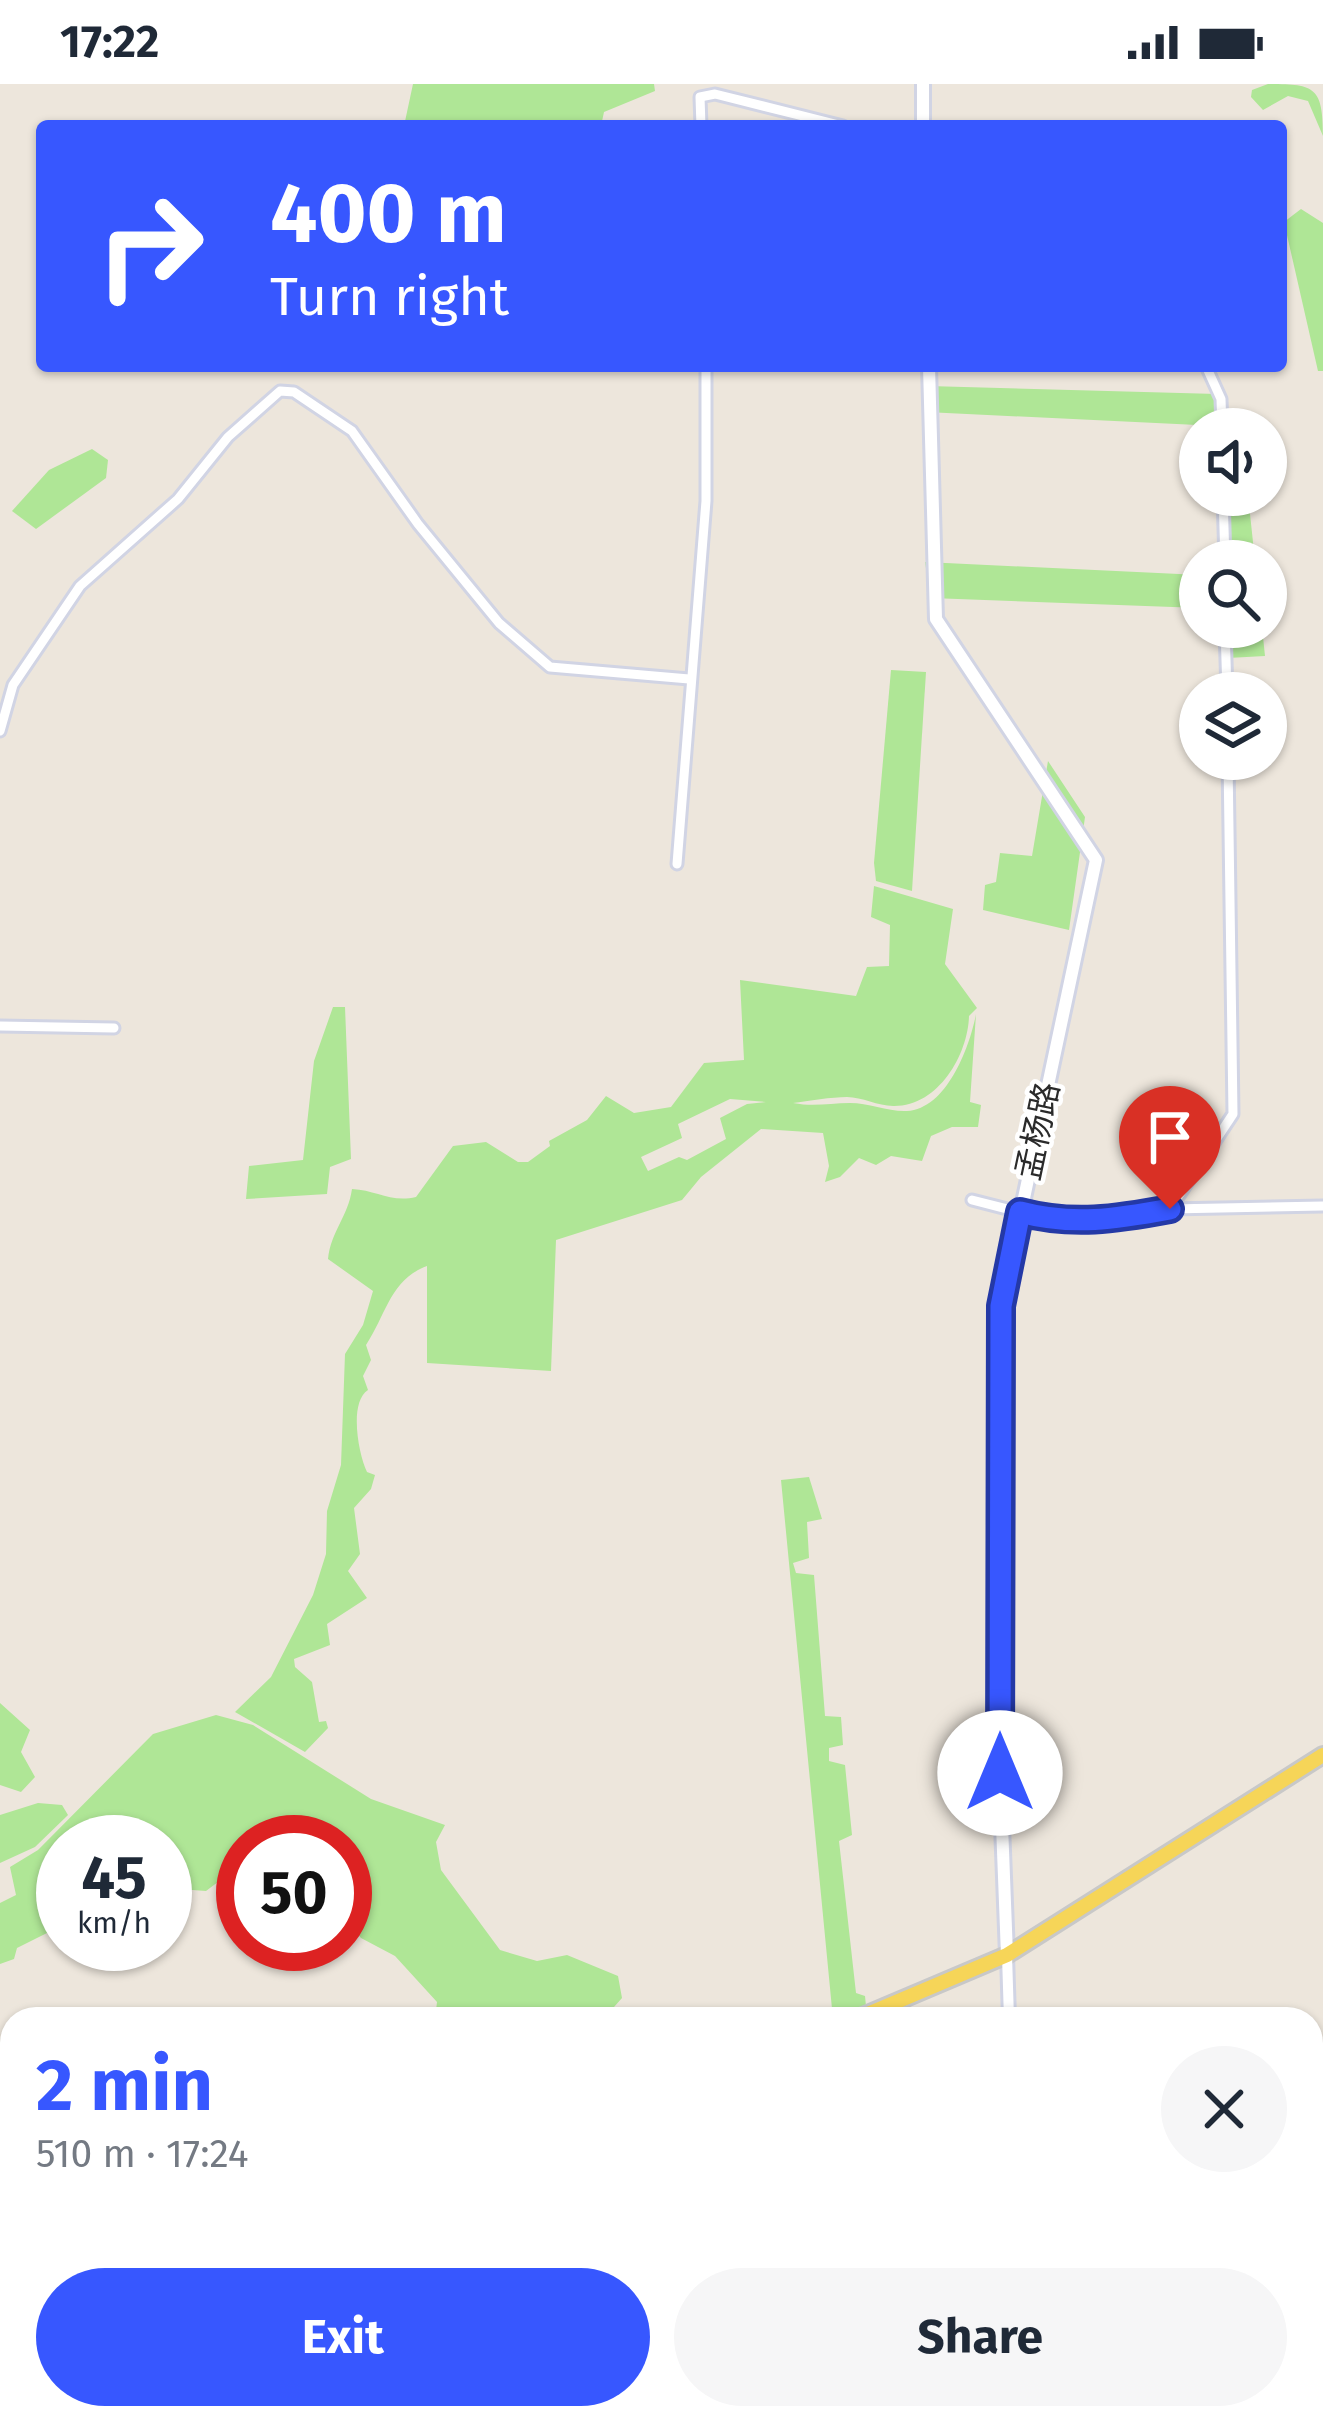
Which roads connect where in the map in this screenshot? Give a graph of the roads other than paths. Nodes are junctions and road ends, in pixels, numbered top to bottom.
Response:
1 (923, 84) edge
2 (702, 120) edge
3 (817, 120) edge
4 (922, 120) edge
5 (706, 372) edge
6 (929, 372) edge
7 (1209, 372) edge
8 (1221, 408) edge
9 (689, 679) junction
10 (0, 731) edge
11 (1228, 780) edge
12 (677, 864) dead end
13 (0, 1026) edge
14 (114, 1028) dead end
15 (971, 1200) dead end
16 (1323, 1206) edge
17 (1170, 1209) junction
18 (1020, 1212) junction
19 (1323, 1755) edge
20 (1007, 1955) junction
21 (884, 2007) edge
22 (1009, 2007) edge

1 - 4 main road
2 - 3 street
5 - 9 street
6 - 18 main road, 孟杨路
7 - 8 street
9 - 10 street
9 - 12 street
11 - 17 street
13 - 14 street
15 - 18 street
16 - 17 street
17 - 18 street
18 - 20 main road, 孟杨路
19 - 20 main road
20 - 21 main road
20 - 22 street, 孟杨路

